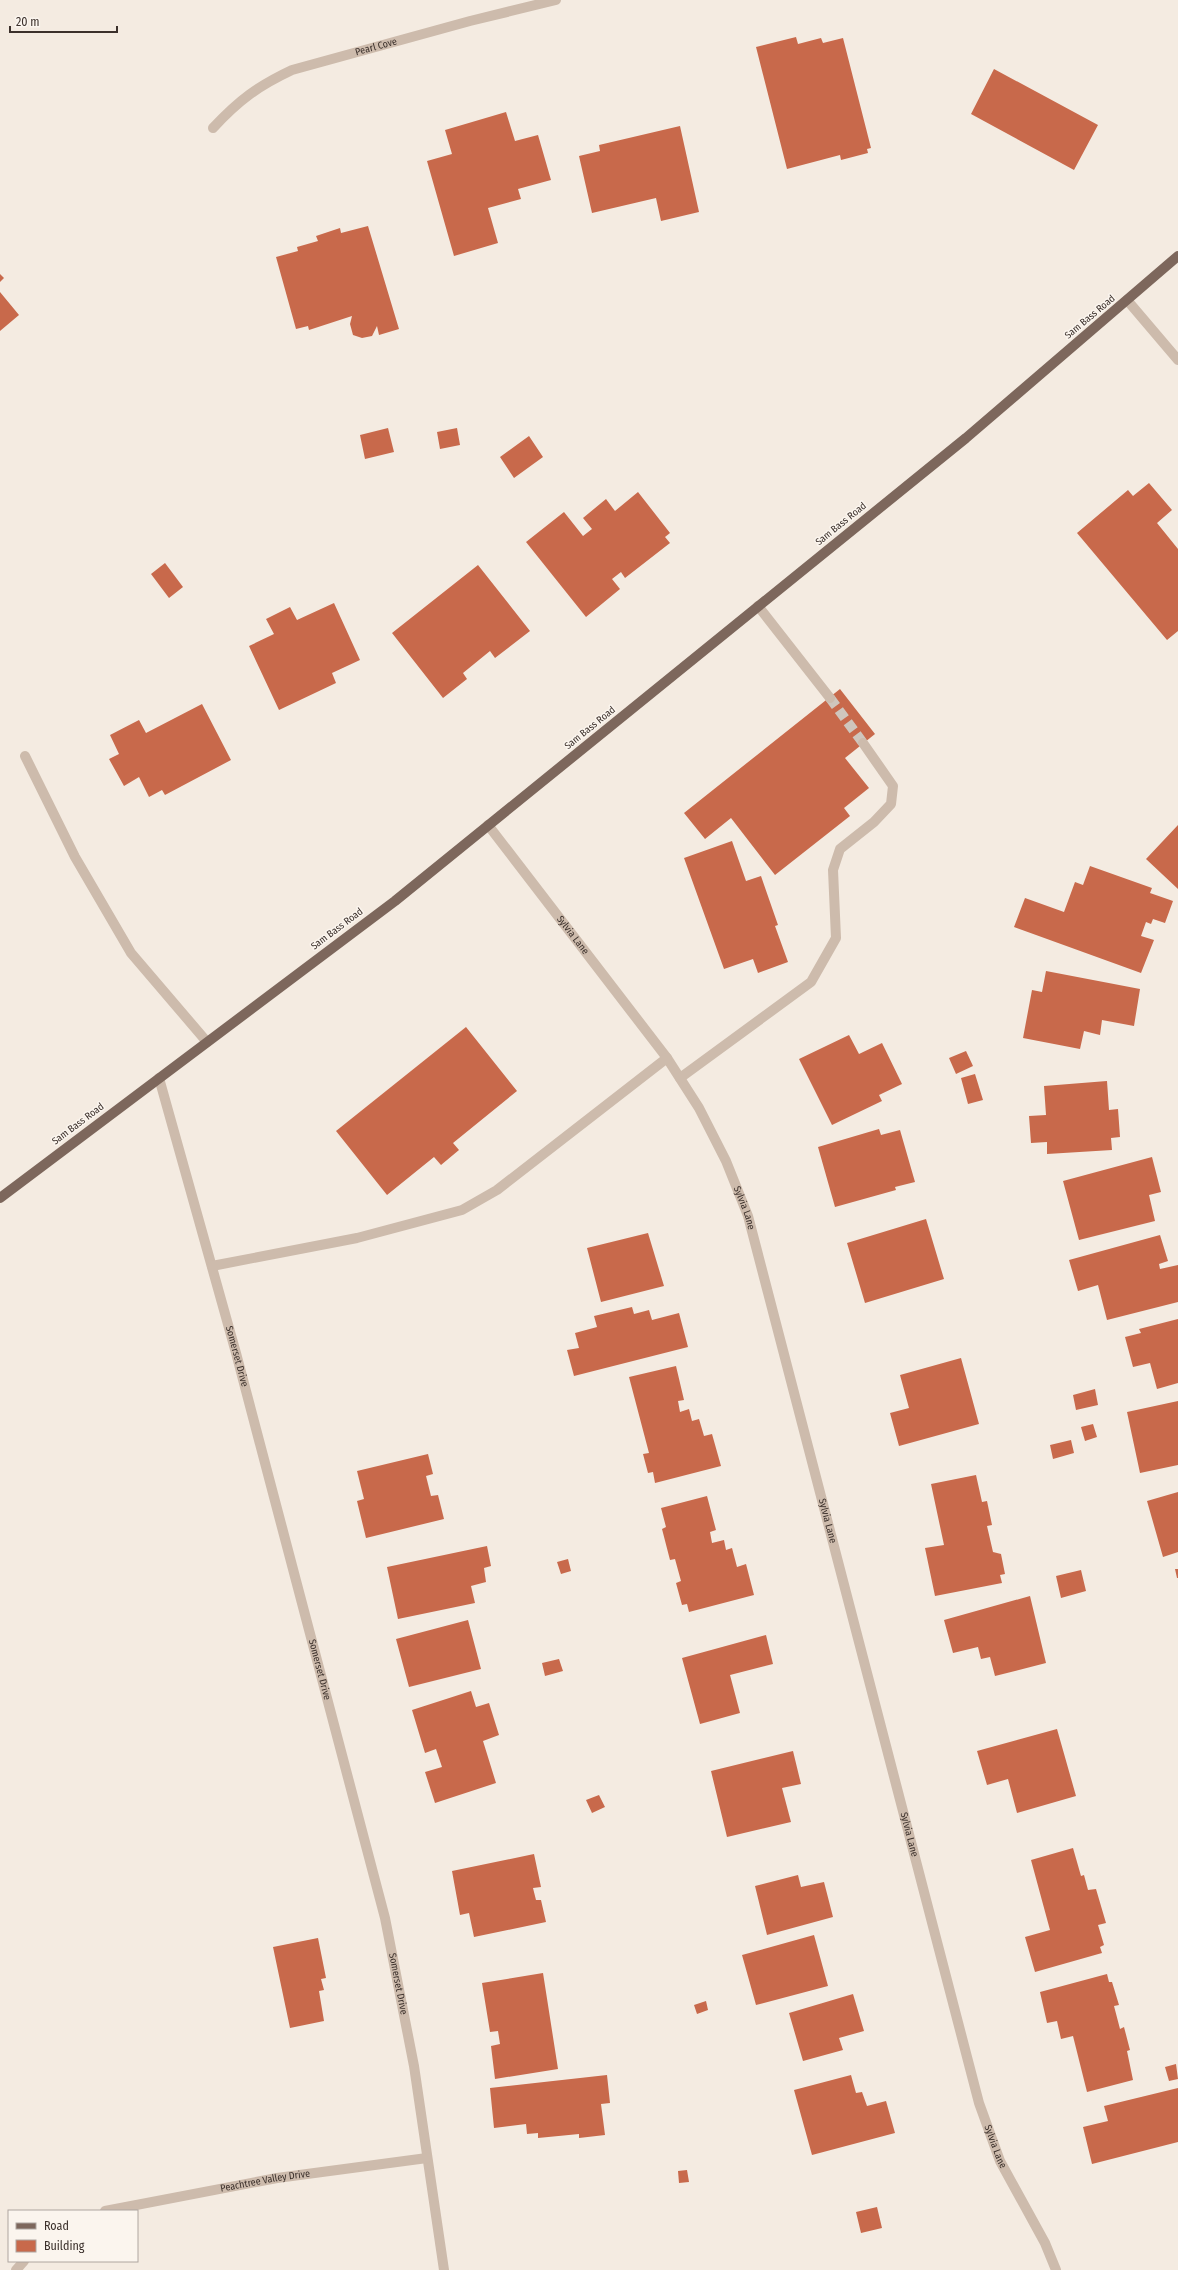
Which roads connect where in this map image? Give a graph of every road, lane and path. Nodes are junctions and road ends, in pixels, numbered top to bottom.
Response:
1 (556, 0) edge
2 (213, 128) dead end
3 (1178, 256) edge
4 (1127, 300) junction
5 (1178, 360) edge
6 (758, 606) junction
7 (830, 698) tunnel mouth
8 (863, 743) tunnel mouth
9 (25, 756) dead end
10 (488, 825) junction
11 (207, 1042) junction
12 (667, 1058) junction
13 (159, 1078) junction
14 (680, 1078) junction
15 (0, 1198) edge
16 (212, 1266) junction
17 (427, 2158) junction
18 (110, 2210) edge
19 (23, 2262) edge
20 (16, 2270) edge
21 (444, 2270) edge
22 (1056, 2270) edge

1 - 2 street, Pearl Cove
3 - 4 main road, Sam Bass Road
4 - 5 street
4 - 6 main road, Sam Bass Road
6 - 7 street
6 - 10 main road, Sam Bass Road
8 - 14 street
9 - 11 street
10 - 11 main road, Sam Bass Road
10 - 12 street, Sylvia Lane
11 - 13 main road, Sam Bass Road
12 - 14 street, Sylvia Lane
12 - 16 street
13 - 15 main road, Sam Bass Road
13 - 16 street, Somerset Drive
14 - 22 street, Sylvia Lane
16 - 17 street, Somerset Drive
17 - 18 street, Peachtree Valley Drive
17 - 21 street, Somerset Drive
19 - 20 street

